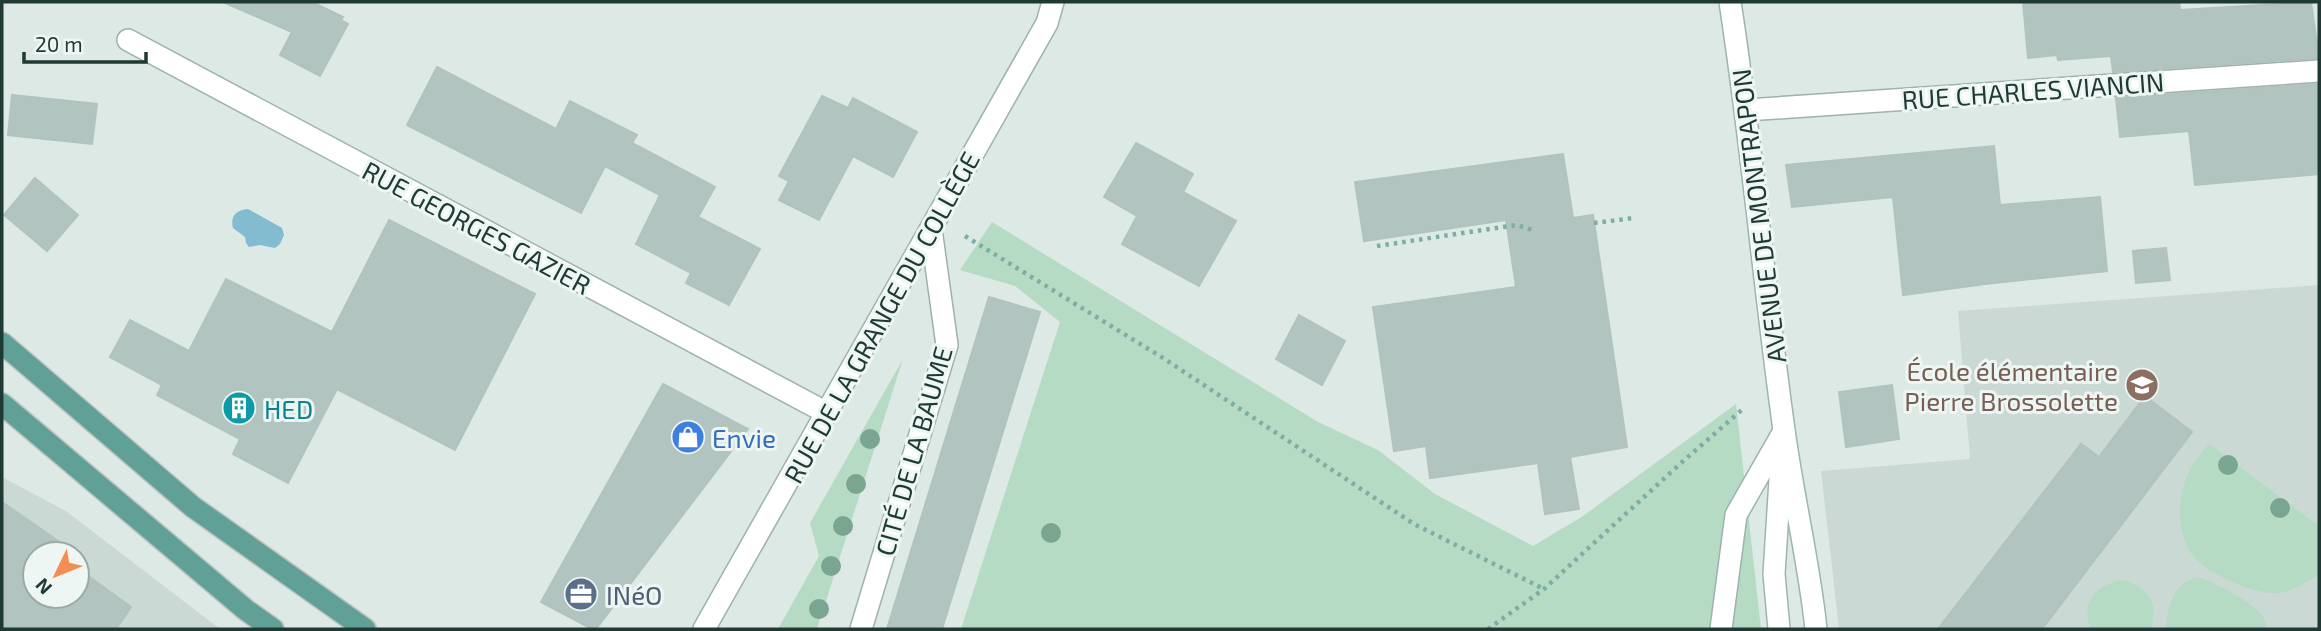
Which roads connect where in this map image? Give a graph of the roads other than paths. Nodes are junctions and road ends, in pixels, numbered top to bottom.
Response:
1 (1053, 2) edge
2 (1730, 2) edge
3 (128, 40) dead end
4 (2319, 71) edge
5 (1746, 110) junction
6 (931, 229) junction
7 (2, 343) edge
8 (2, 404) edge
9 (827, 413) junction
10 (1784, 430) junction
11 (273, 629) edge
12 (365, 629) edge
13 (704, 629) edge
14 (861, 629) edge
15 (1721, 629) edge
16 (1779, 629) edge
17 (1816, 629) edge

1 - 6 street, RUE DE LA GRANGE DU COLLÈGE
2 - 5 street, AVENUE DE MONTRAPON
3 - 9 street, RUE GEORGES GAZIER
4 - 5 street, RUE CHARLES VIANCIN
5 - 10 street, AVENUE DE MONTRAPON
6 - 9 street, RUE DE LA GRANGE DU COLLÈGE
6 - 14 street, CITÉ DE LA BAUME
7 - 12 main road
8 - 11 main road
9 - 13 street, RUE DE LA GRANGE DU COLLÈGE
10 - 15 street
10 - 16 street, AVENUE DE MONTRAPON
10 - 17 street, AVENUE DE MONTRAPON

